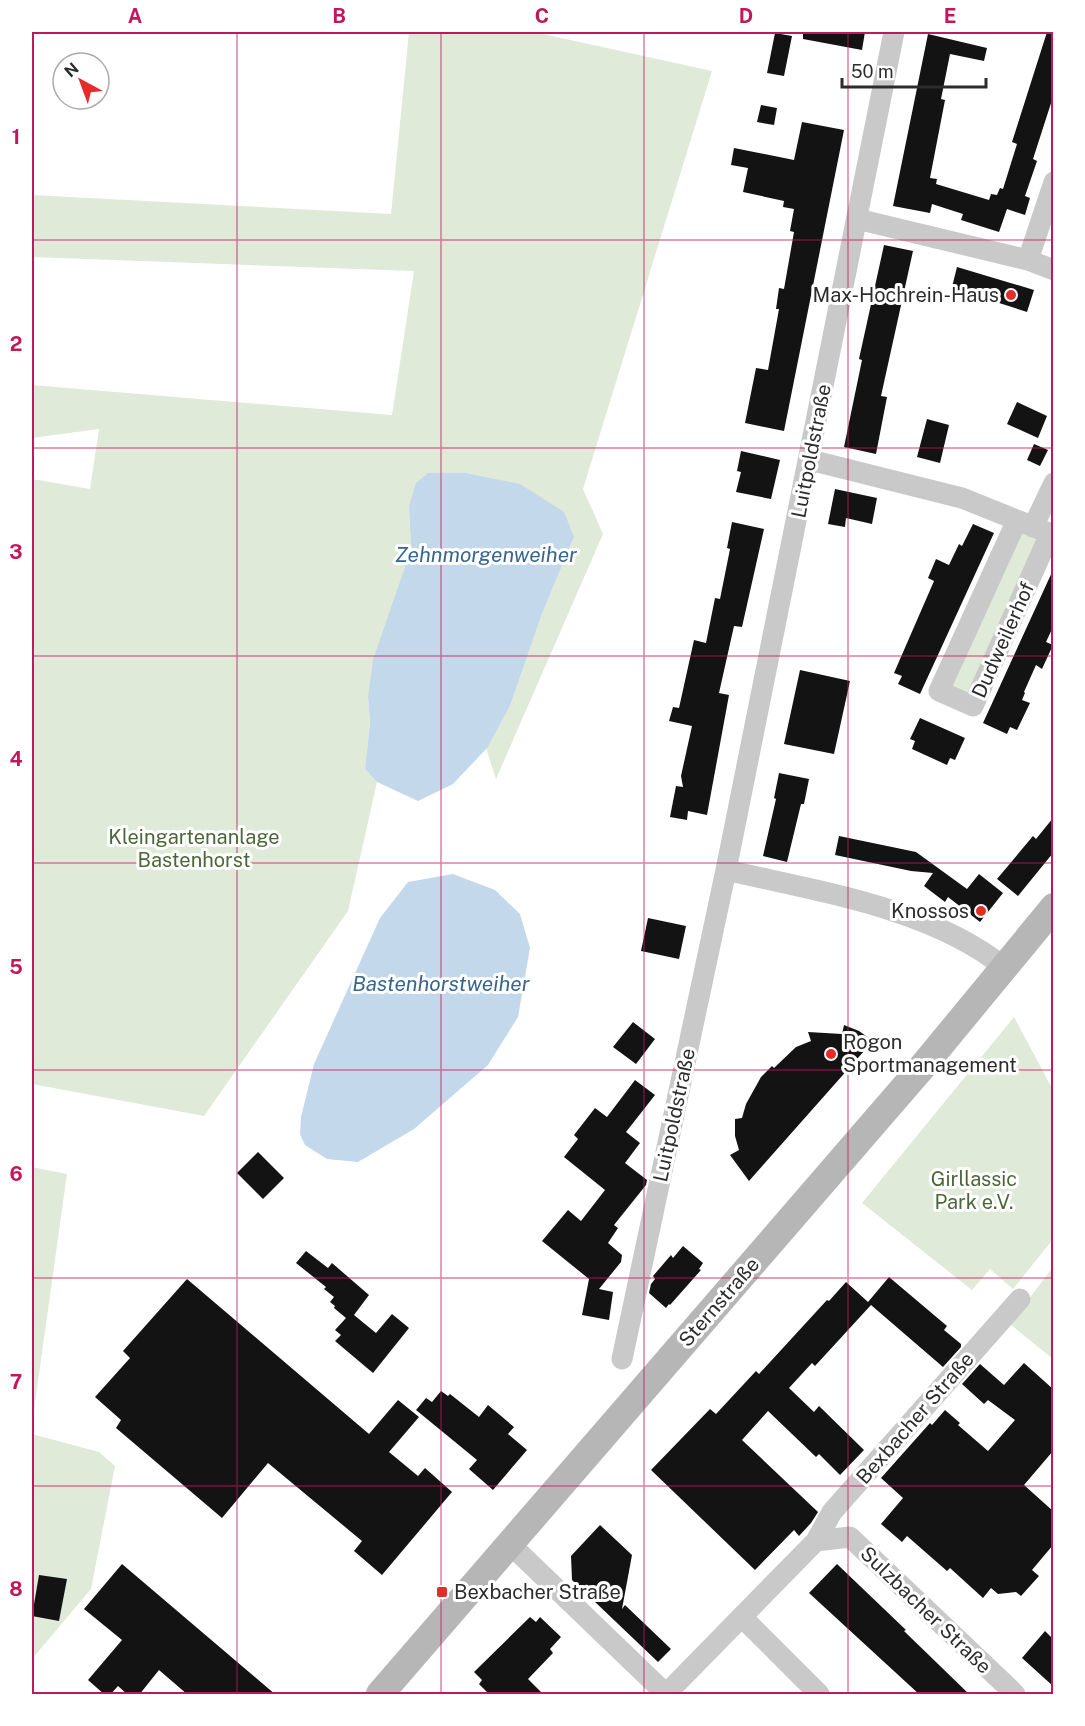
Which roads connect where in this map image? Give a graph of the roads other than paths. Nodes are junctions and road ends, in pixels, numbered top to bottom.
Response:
1 (894, 32) edge
2 (1053, 182) edge
3 (857, 219) junction
4 (1028, 260) junction
5 (1053, 270) edge
6 (810, 460) junction
7 (1053, 483) edge
8 (1038, 529) edge
9 (726, 870) junction
10 (1053, 907) edge
11 (1005, 968) junction
12 (1020, 1299) dead end
13 (621, 1359) dead end
14 (824, 1539) junction
15 (510, 1544) junction
16 (742, 1617) junction
17 (666, 1694) edge
18 (381, 1695) edge
19 (819, 1695) edge
20 (1015, 1695) edge

1 - 3 street, Luitpoldstraße
2 - 4 street
3 - 4 street
3 - 6 street, Luitpoldstraße
4 - 5 street
6 - 8 street
6 - 9 street, Luitpoldstraße
7 - 8 street
8 - 8 street, Dudweilerhof
9 - 11 street
9 - 13 street, Luitpoldstraße
10 - 11 main road, Sternstraße
11 - 15 main road, Sternstraße
12 - 14 street, Bexbacher Straße
14 - 16 street, Bexbacher Straße
14 - 20 street, Sulzbacher Straße
15 - 17 street
15 - 18 main road, Sternstraße
16 - 17 street, Bexbacher Straße
16 - 19 street

